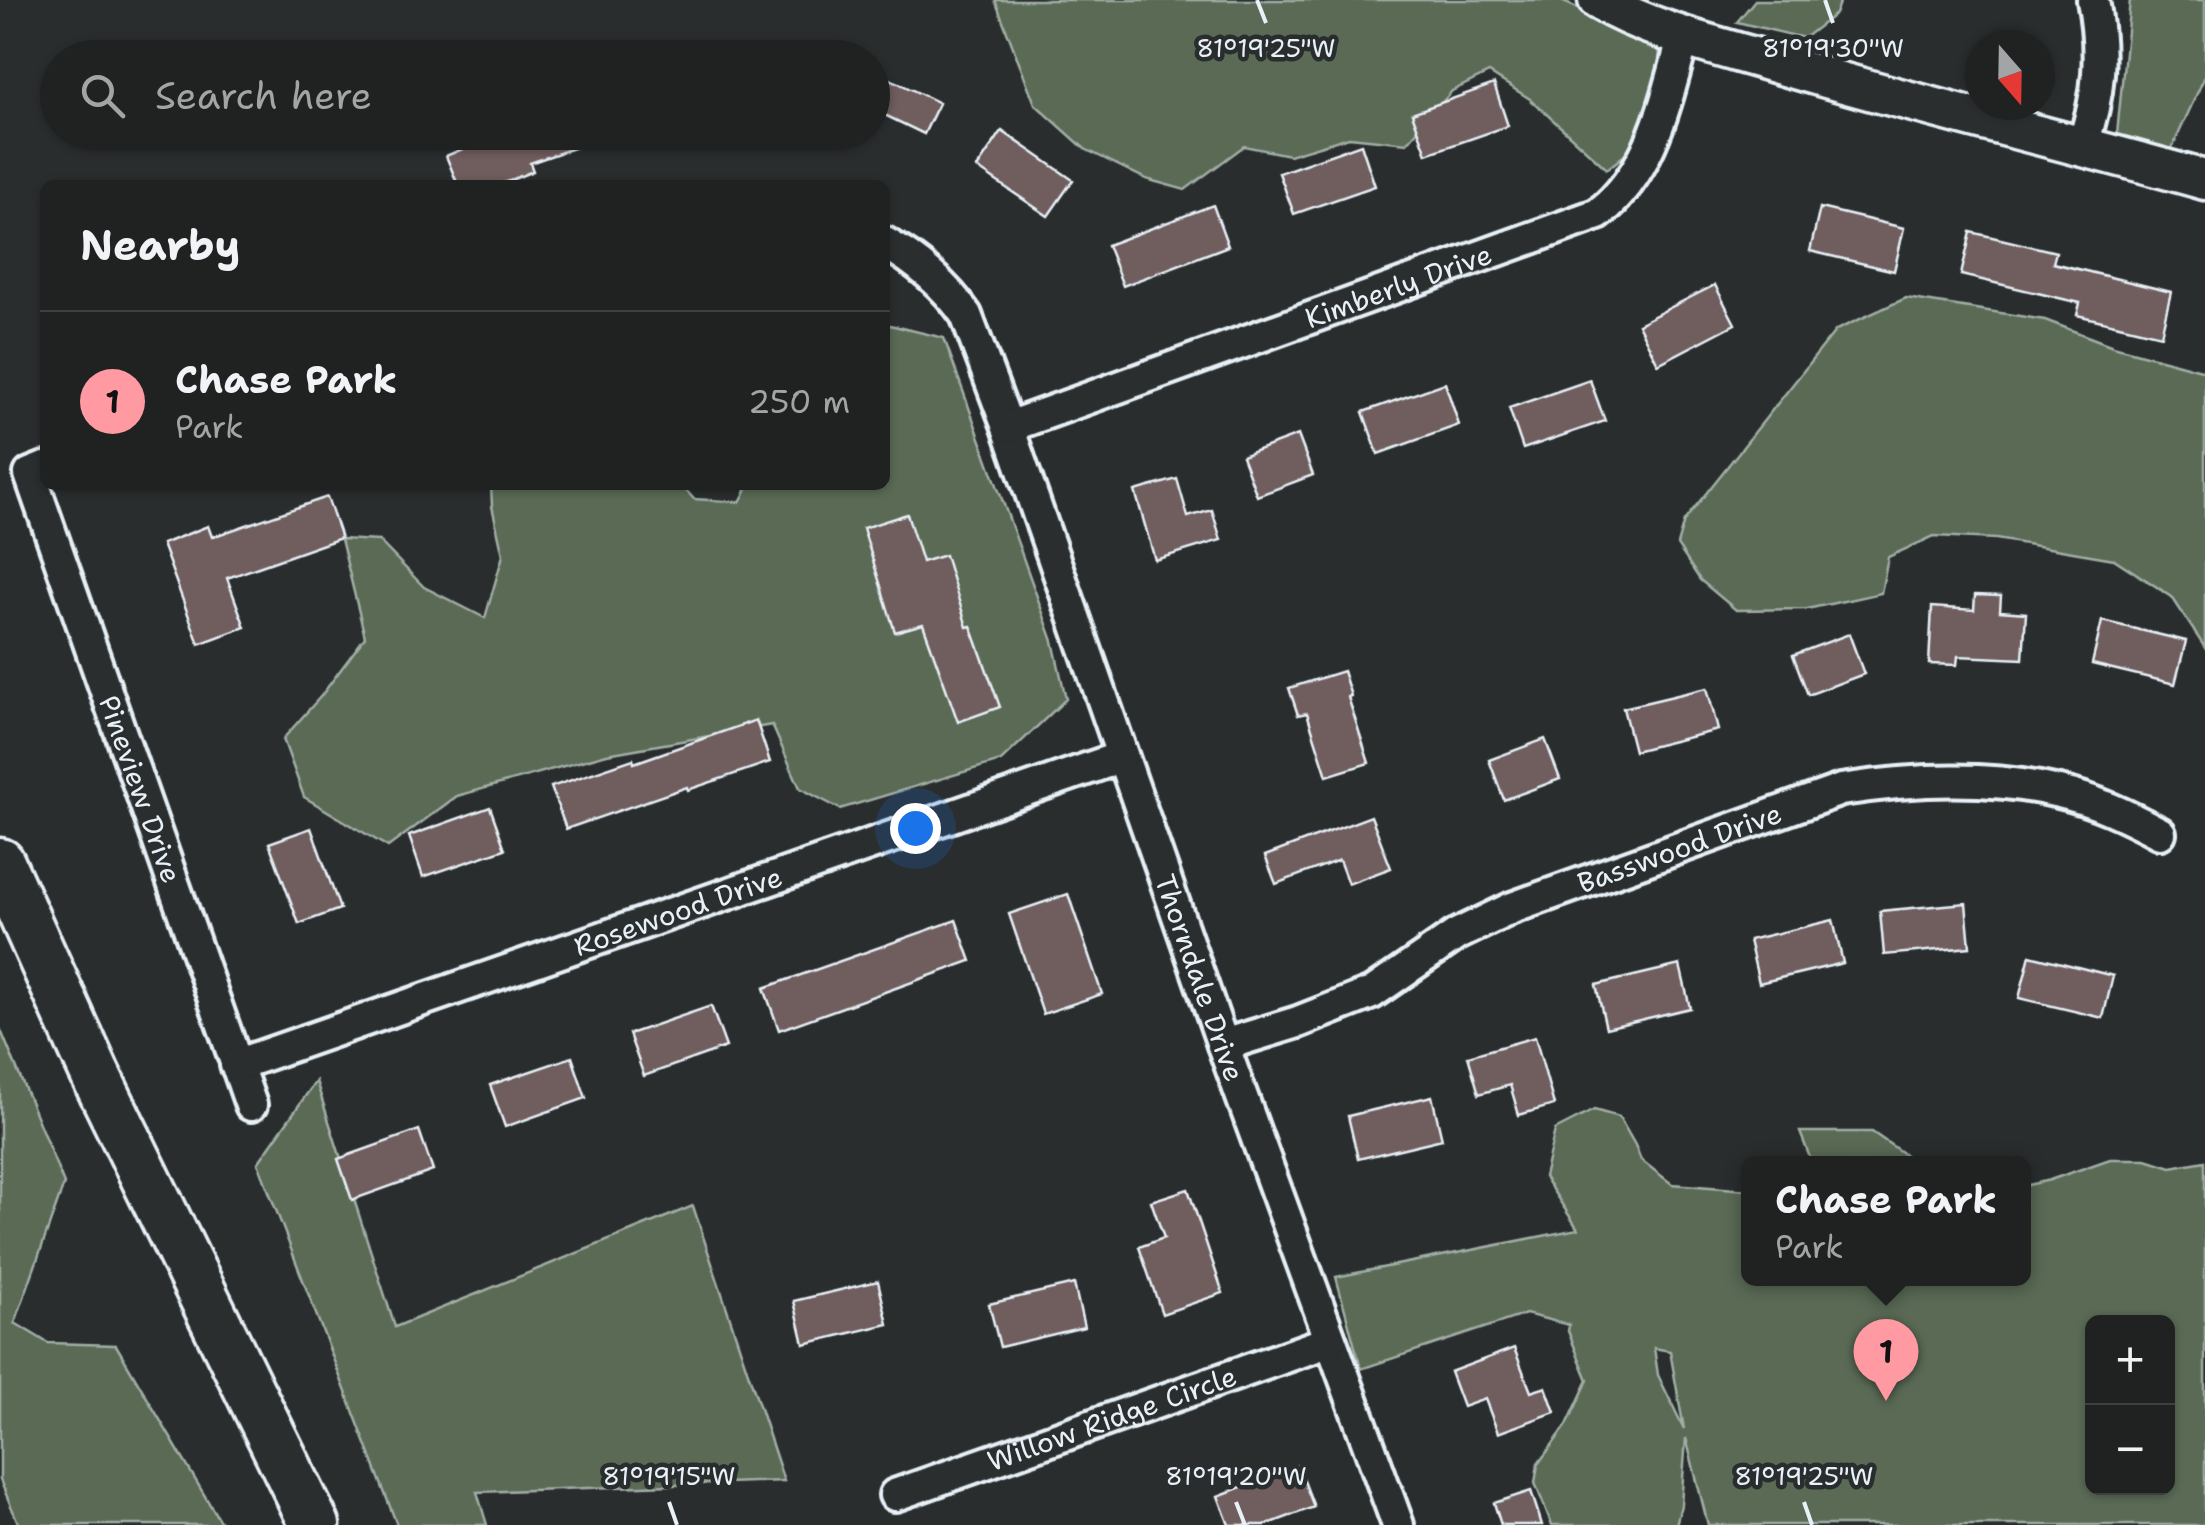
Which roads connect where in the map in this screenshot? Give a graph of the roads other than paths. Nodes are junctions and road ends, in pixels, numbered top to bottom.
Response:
1 (1598, 0) edge
2 (2093, 0) edge
3 (1684, 36) junction
4 (2082, 146) junction
5 (2205, 180) edge
6 (890, 247) edge
7 (1008, 427) junction
8 (43, 490) edge
9 (1121, 757) junction
10 (2160, 833) dead end
11 (0, 863) edge
12 (1223, 1045) junction
13 (236, 1065) junction
14 (251, 1106) dead end
15 (1330, 1342) junction
16 (895, 1495) dead end
17 (315, 1525) edge
18 (1398, 1525) edge

1 - 3 street
2 - 4 street
3 - 4 street
3 - 7 street, Kimberly Drive
4 - 5 street
6 - 7 street, Thorndale Drive
7 - 9 street, Thorndale Drive
8 - 13 street, Pineview Drive
9 - 12 street, Thorndale Drive
9 - 13 street, Rosewood Drive
10 - 12 street, Basswood Drive
11 - 17 main road
12 - 15 street, Thorndale Drive
13 - 14 street, Pineview Drive
15 - 16 street, Willow Ridge Circle
15 - 18 street, Thorndale Drive

